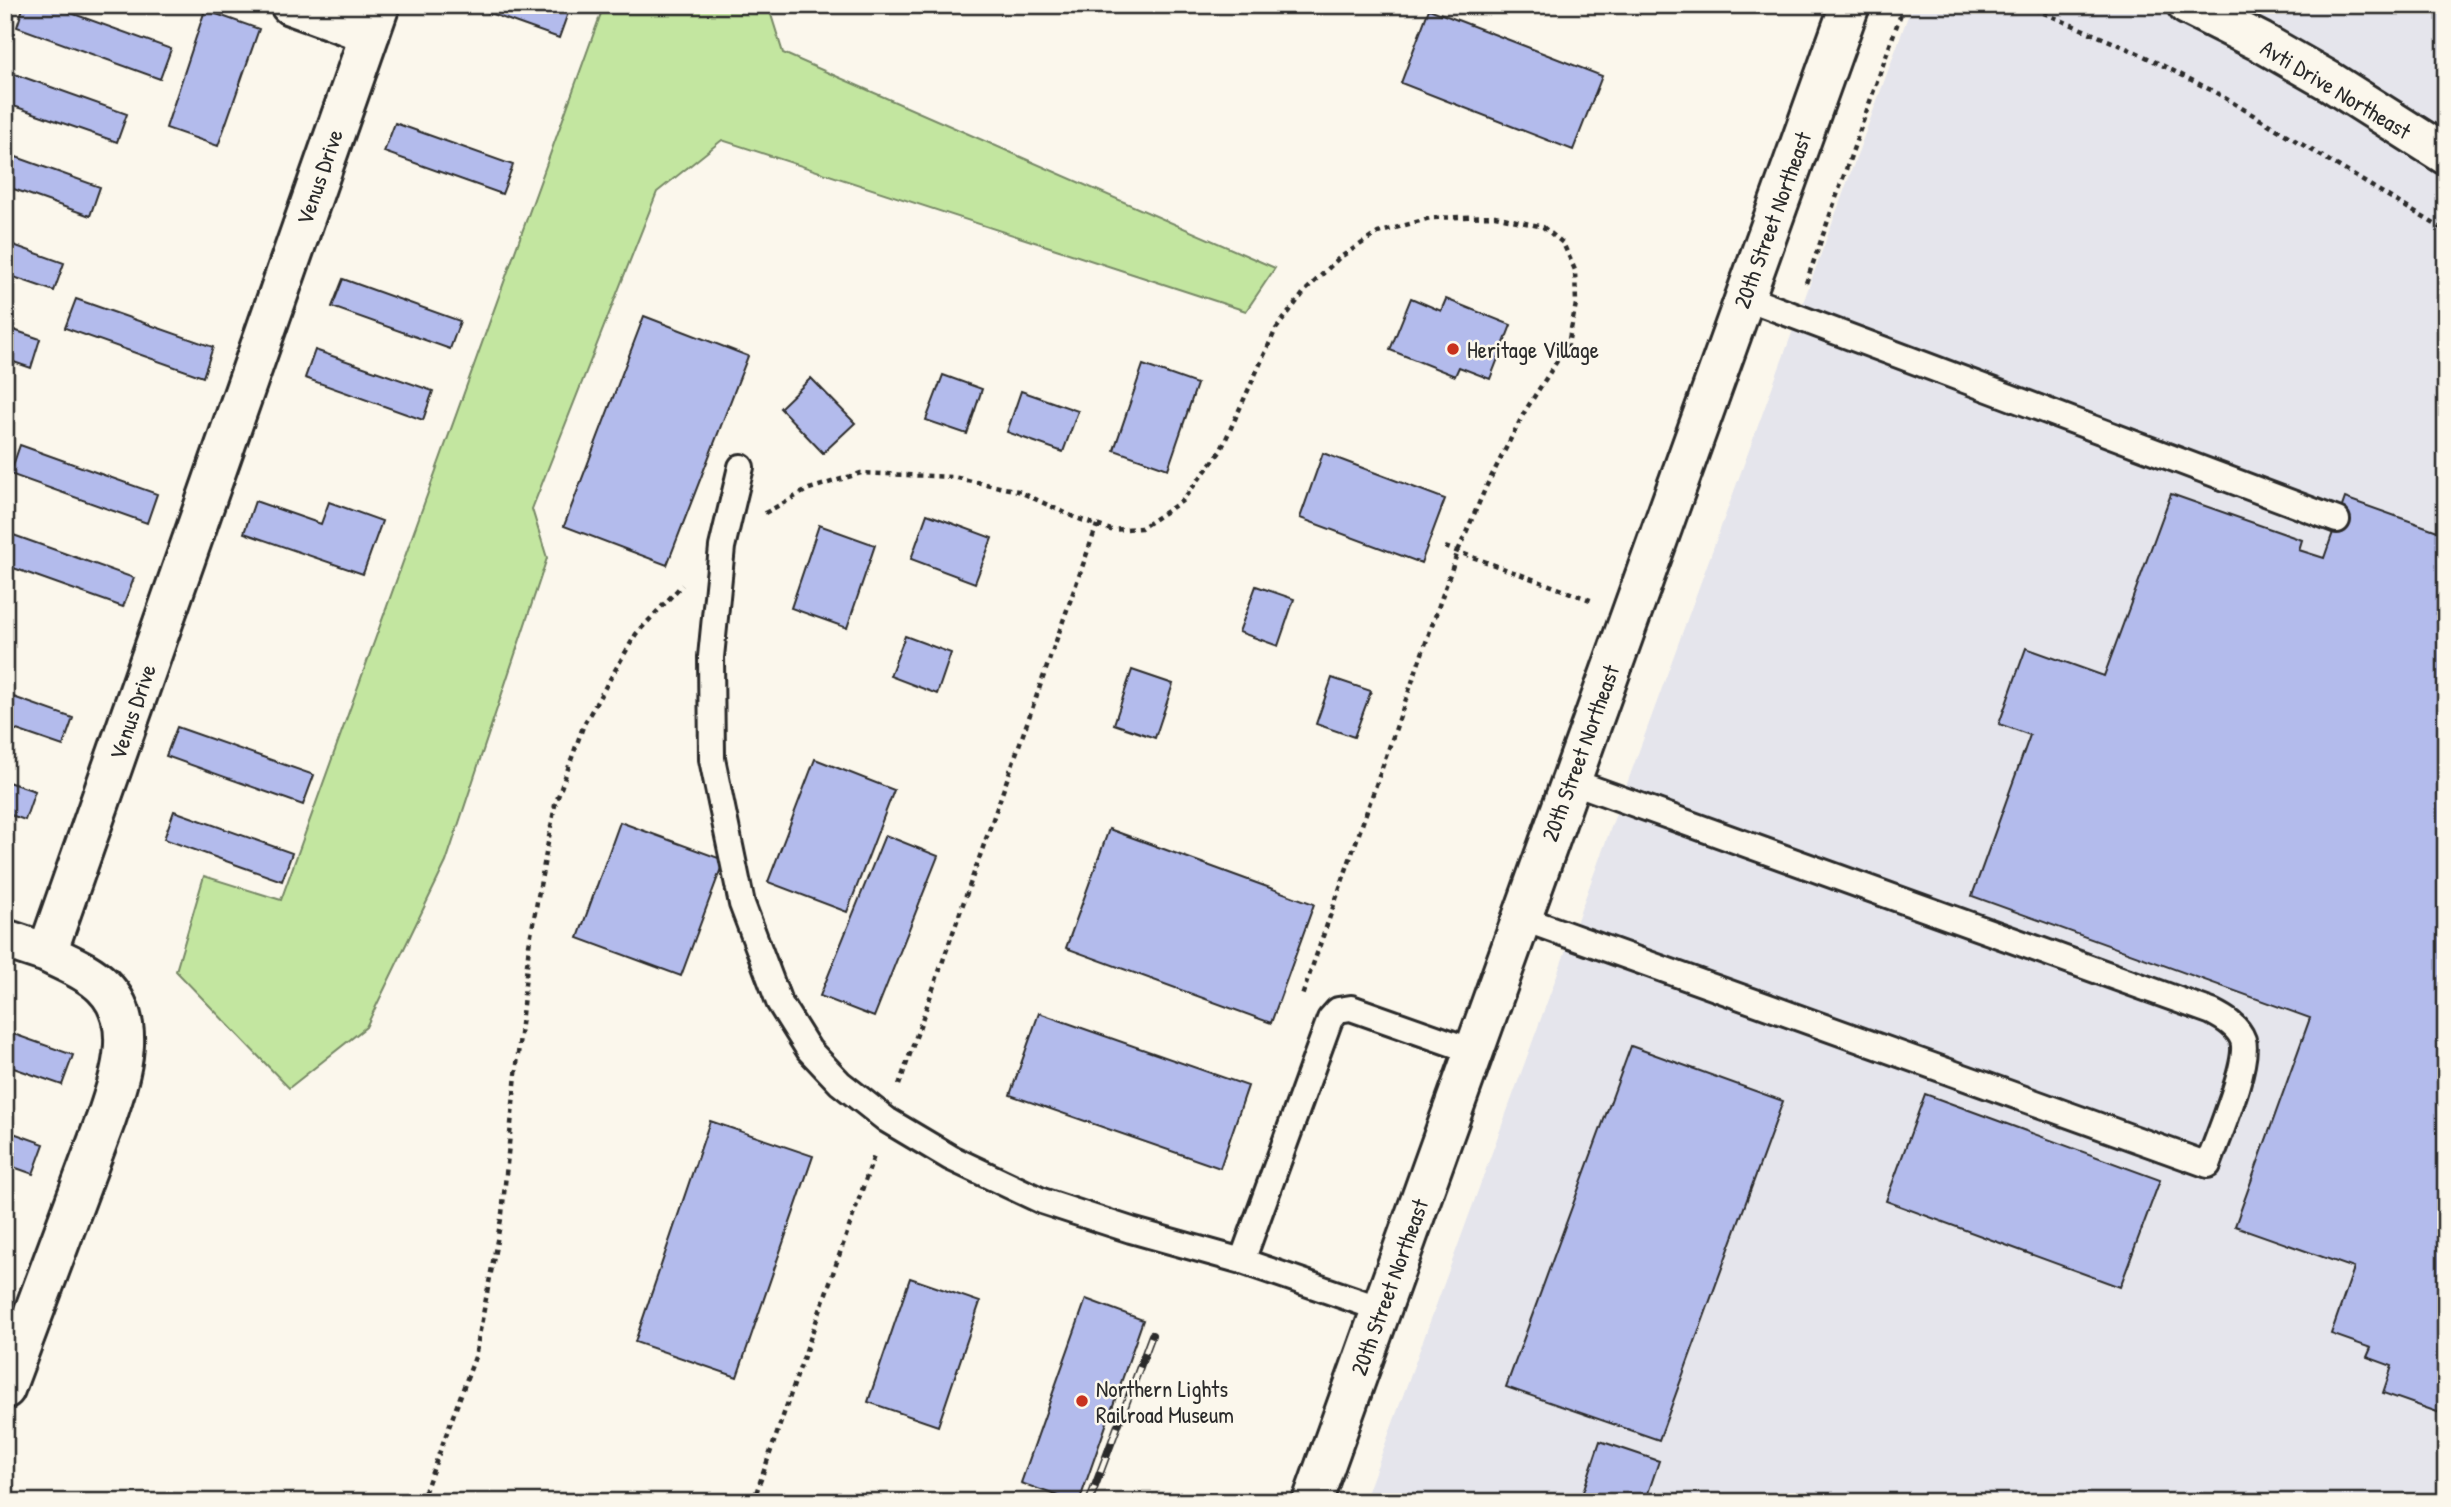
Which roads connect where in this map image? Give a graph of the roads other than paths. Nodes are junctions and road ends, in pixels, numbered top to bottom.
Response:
1 (290, 5) edge
2 (1850, 5) edge
3 (2188, 5) edge
4 (375, 19) edge
5 (2446, 155) edge
6 (1744, 297) junction
7 (741, 467) dead end
8 (2337, 520) dead end
9 (1571, 781) junction
10 (1521, 918) junction
11 (5, 940) edge
12 (47, 953) junction
13 (1473, 1051) junction
14 (1242, 1261) junction
15 (1381, 1309) junction
16 (5, 1389) edge
17 (1312, 1502) edge

1 - 4 street
2 - 6 street, 20th Street Northeast
3 - 5 street, Avti Drive Northeast
4 - 12 street, Venus Drive
6 - 8 lane
6 - 9 street, 20th Street Northeast
7 - 14 lane
9 - 10 street, 20th Street Northeast
9 - 10 lane
10 - 13 street, 20th Street Northeast
11 - 12 street
12 - 16 street
13 - 14 lane
13 - 15 street, 20th Street Northeast
14 - 15 lane
15 - 17 street, 20th Street Northeast

